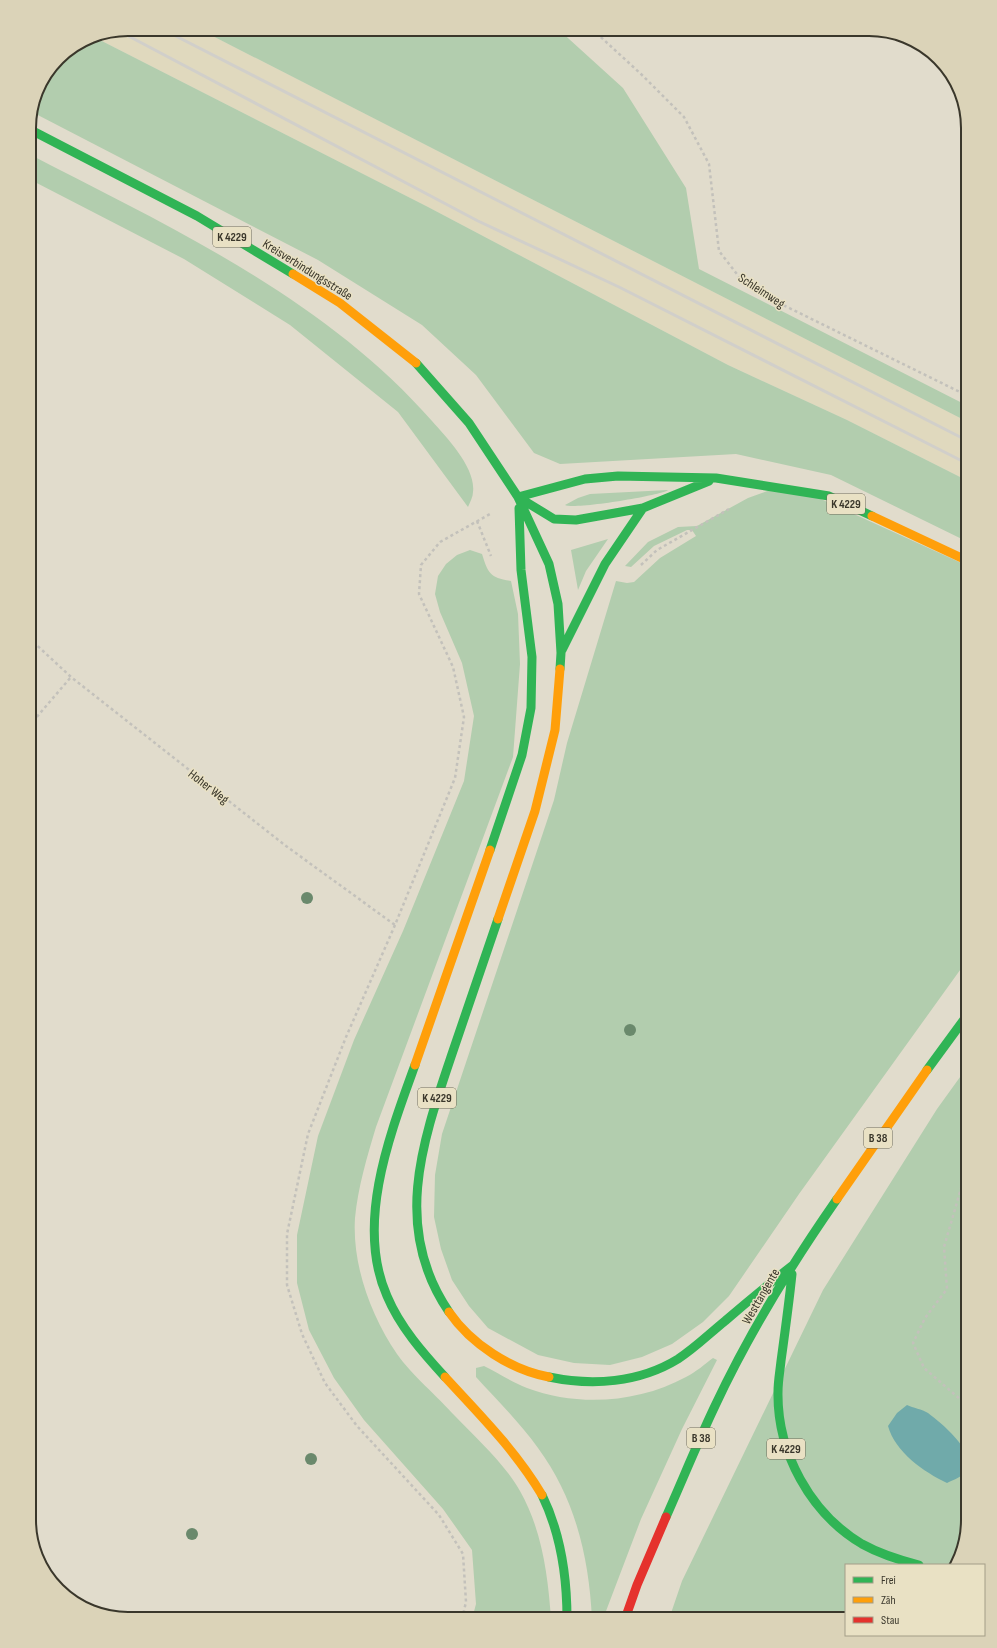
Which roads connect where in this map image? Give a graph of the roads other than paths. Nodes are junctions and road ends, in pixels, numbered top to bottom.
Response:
1 (36, 133) edge
2 (716, 478) junction
3 (518, 497) junction
4 (643, 508) junction
5 (961, 557) edge
6 (561, 653) junction
7 (961, 1023) edge
8 (793, 1265) junction
9 (914, 1564) edge
10 (568, 1612) edge
11 (627, 1612) edge

1 - 3 main road, Kreisverbindungsstraße / K 4229
2 - 3 main road
2 - 4 main road
2 - 5 main road, K 4229
3 - 4 main road
3 - 6 main road, K 4229
3 - 10 main road, K 4229
4 - 6 main road
6 - 8 main road, K 4229
7 - 8 main road, Westtangente / B 38
8 - 9 main road, K 4229
8 - 11 main road, Westtangente / B 38

